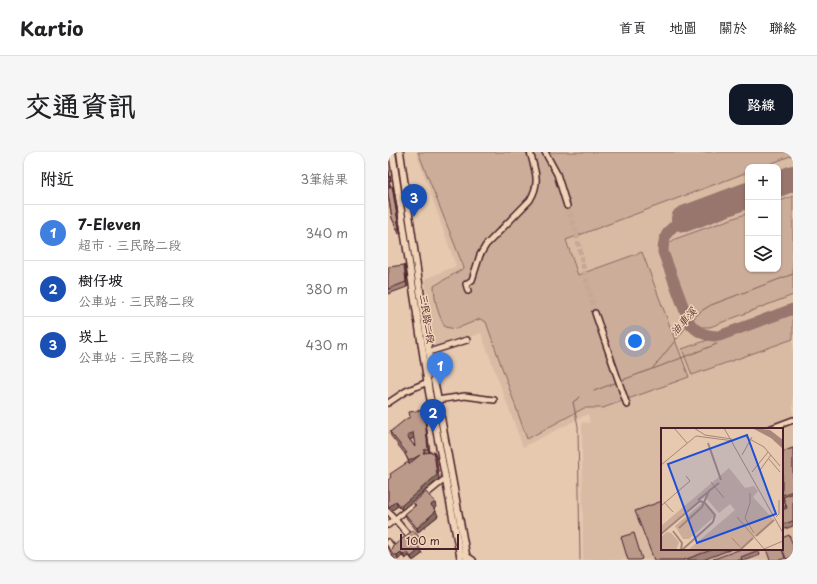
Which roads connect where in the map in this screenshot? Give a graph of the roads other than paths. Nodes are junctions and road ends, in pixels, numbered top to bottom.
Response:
1 (392, 152) edge
2 (400, 152) edge
3 (530, 152) edge
4 (545, 152) edge
5 (567, 206) tunnel mouth
6 (468, 291) dead end
7 (595, 313) tunnel mouth
8 (467, 340) dead end
9 (429, 352) junction
10 (428, 382) junction
11 (437, 400) junction
12 (494, 400) dead end
13 (388, 403) edge
14 (627, 405) dead end
15 (793, 420) edge
16 (772, 428) edge
17 (445, 479) junction
18 (388, 511) edge
19 (395, 519) junction
20 (388, 525) edge
21 (409, 536) edge
22 (388, 542) edge
23 (395, 550) edge
24 (459, 551) junction
25 (467, 558) edge
26 (461, 560) edge
27 (473, 560) edge

1 - 10 main road, 三民路二段
2 - 9 main road, 三民路二段
3 - 6 street
4 - 5 street
7 - 14 street
8 - 9 street
9 - 11 main road, 三民路二段
10 - 13 street
10 - 17 main road, 三民路二段
11 - 12 street
11 - 25 main road, 三民路二段
15 - 16 street
17 - 19 street
17 - 24 main road, 三民路二段
18 - 19 street
19 - 20 street
19 - 21 street
22 - 23 street
24 - 25 street
24 - 26 main road, 三民路二段
25 - 27 street

